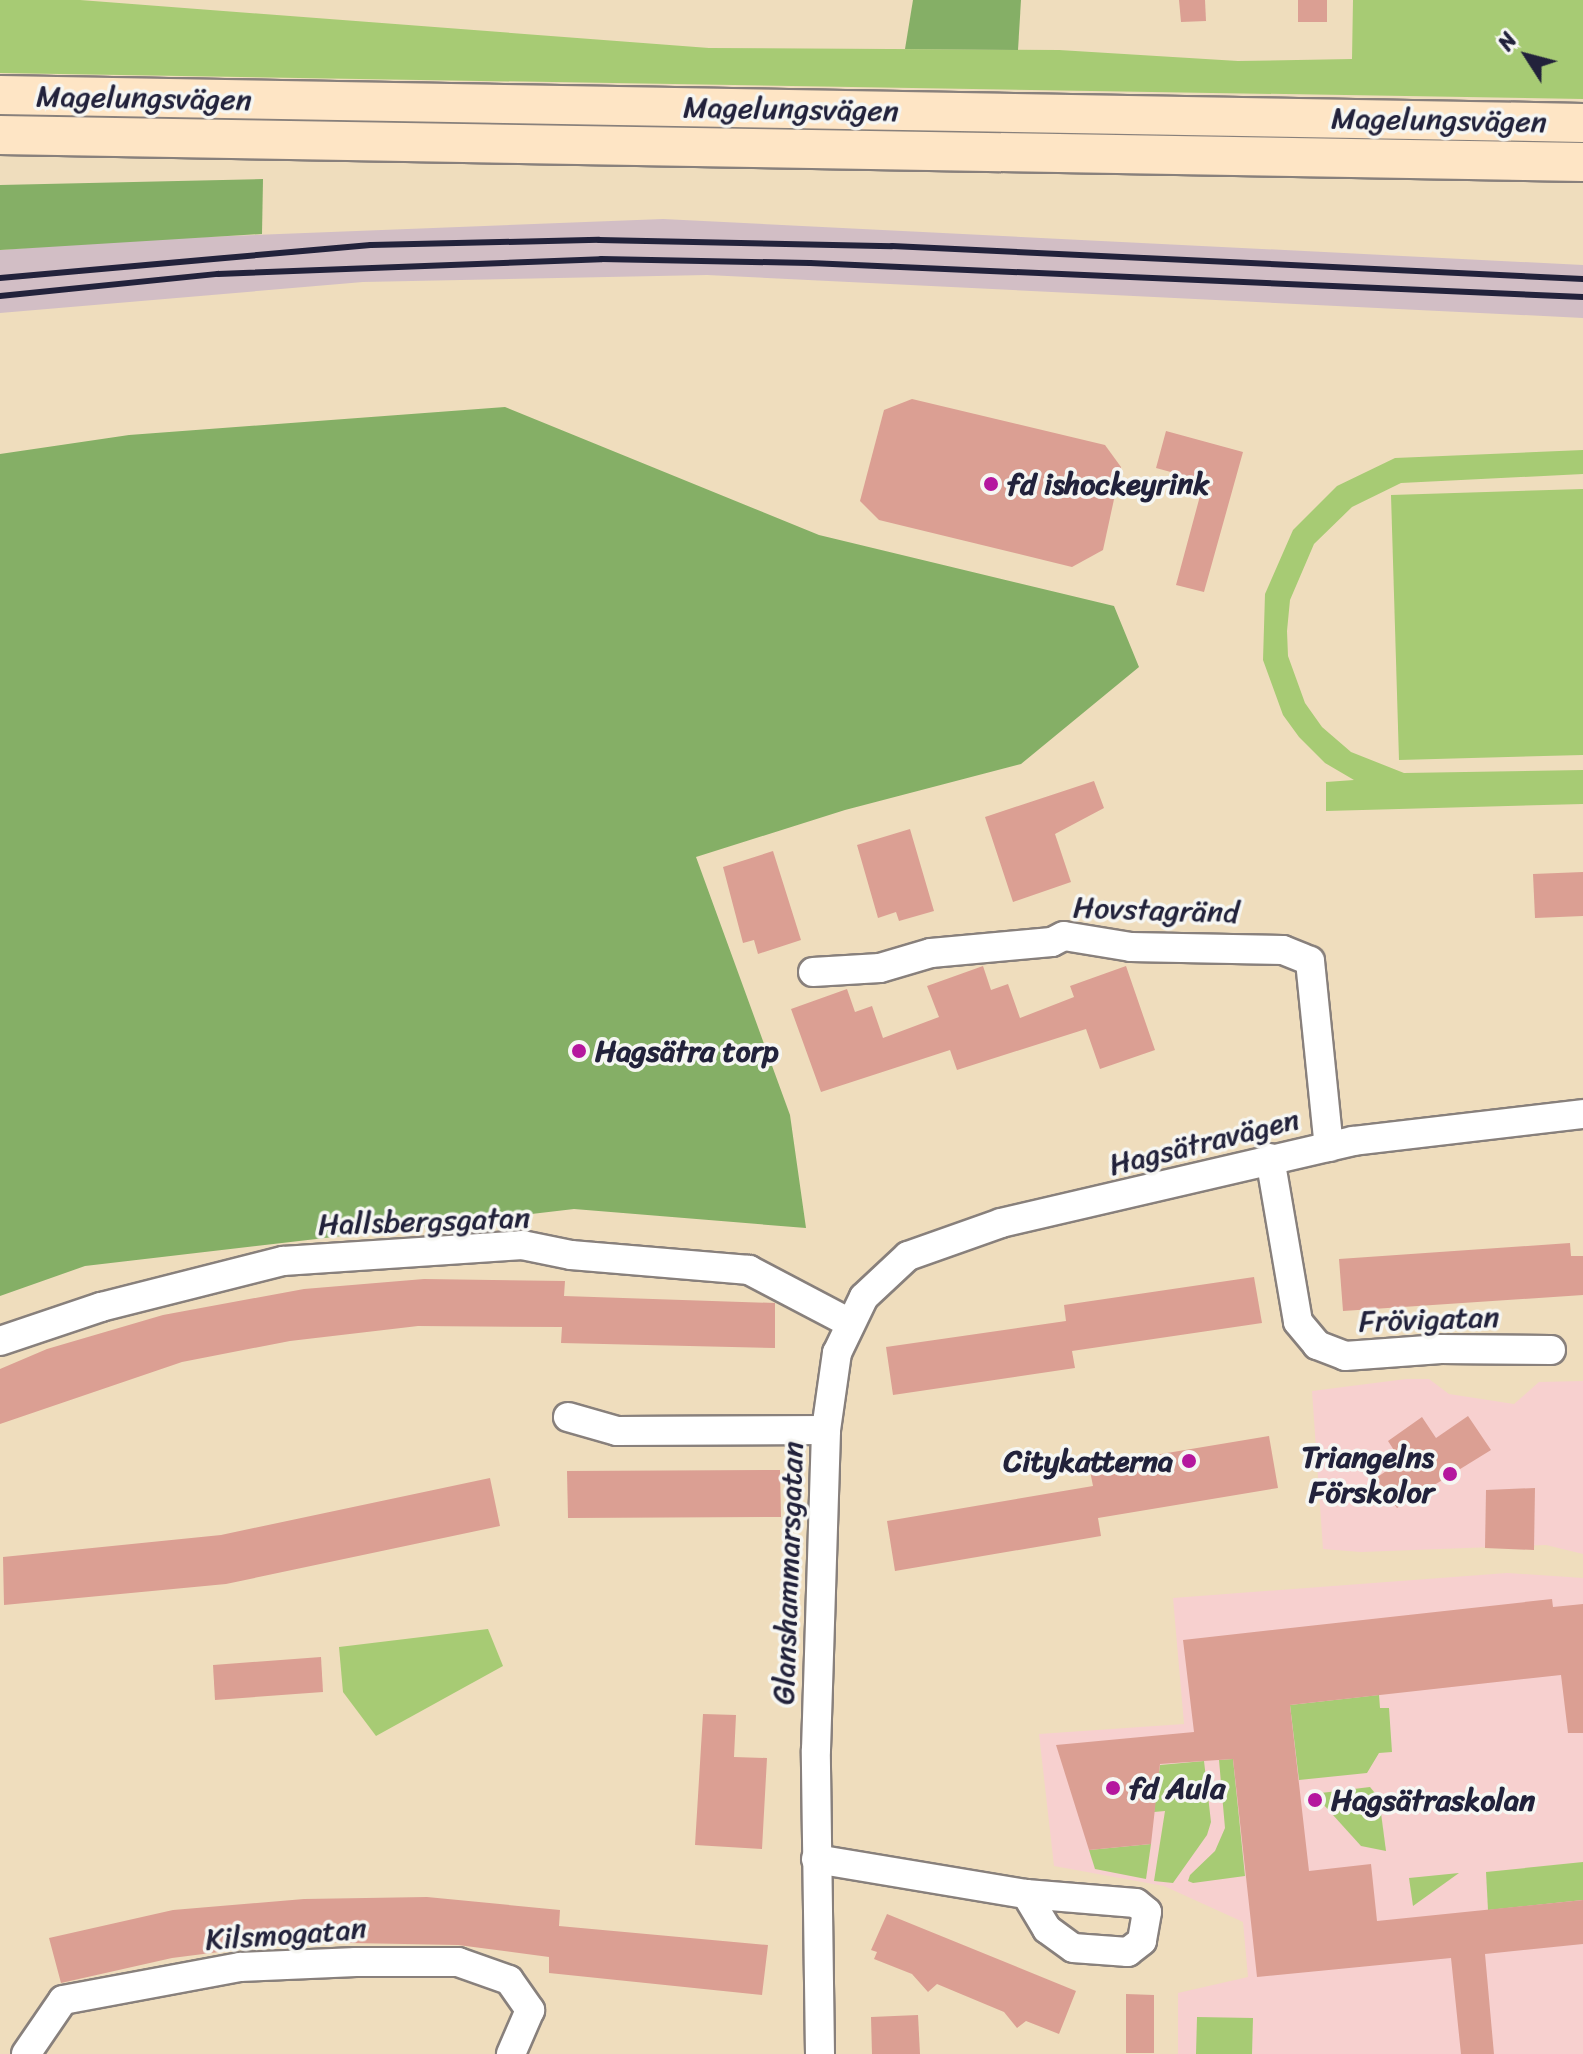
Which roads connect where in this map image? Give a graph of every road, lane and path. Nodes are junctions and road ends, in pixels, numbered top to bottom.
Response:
1 (0, 95) edge
2 (1583, 123) edge
3 (0, 135) edge
4 (1583, 162) edge
5 (813, 972) dead end
6 (1583, 1114) edge
7 (1329, 1147) junction
8 (1270, 1158) junction
9 (864, 1297) joint
10 (848, 1322) junction
11 (0, 1341) edge
12 (1551, 1350) dead end
13 (568, 1417) dead end
14 (826, 1430) junction
15 (816, 1859) junction
16 (1026, 1894) dead end
17 (521, 2050) edge
18 (26, 2054) edge
19 (820, 2054) edge

1 - 2 main road, Magelungsvägen
3 - 4 main road, Magelungsvägen
5 - 7 street, Hovstagränd
6 - 7 street, Hagsätravägen
7 - 8 street, Hagsätravägen
8 - 9 street, Hagsätravägen
8 - 12 street, Frövigatan
9 - 10 street, Glanshammarsgatan
10 - 11 street, Hallsbergsgatan
10 - 14 street, Glanshammarsgatan
13 - 14 street
14 - 15 street, Glanshammarsgatan
15 - 16 street
15 - 19 street, Glanshammarsgatan
17 - 18 street, Kilsmogatan

